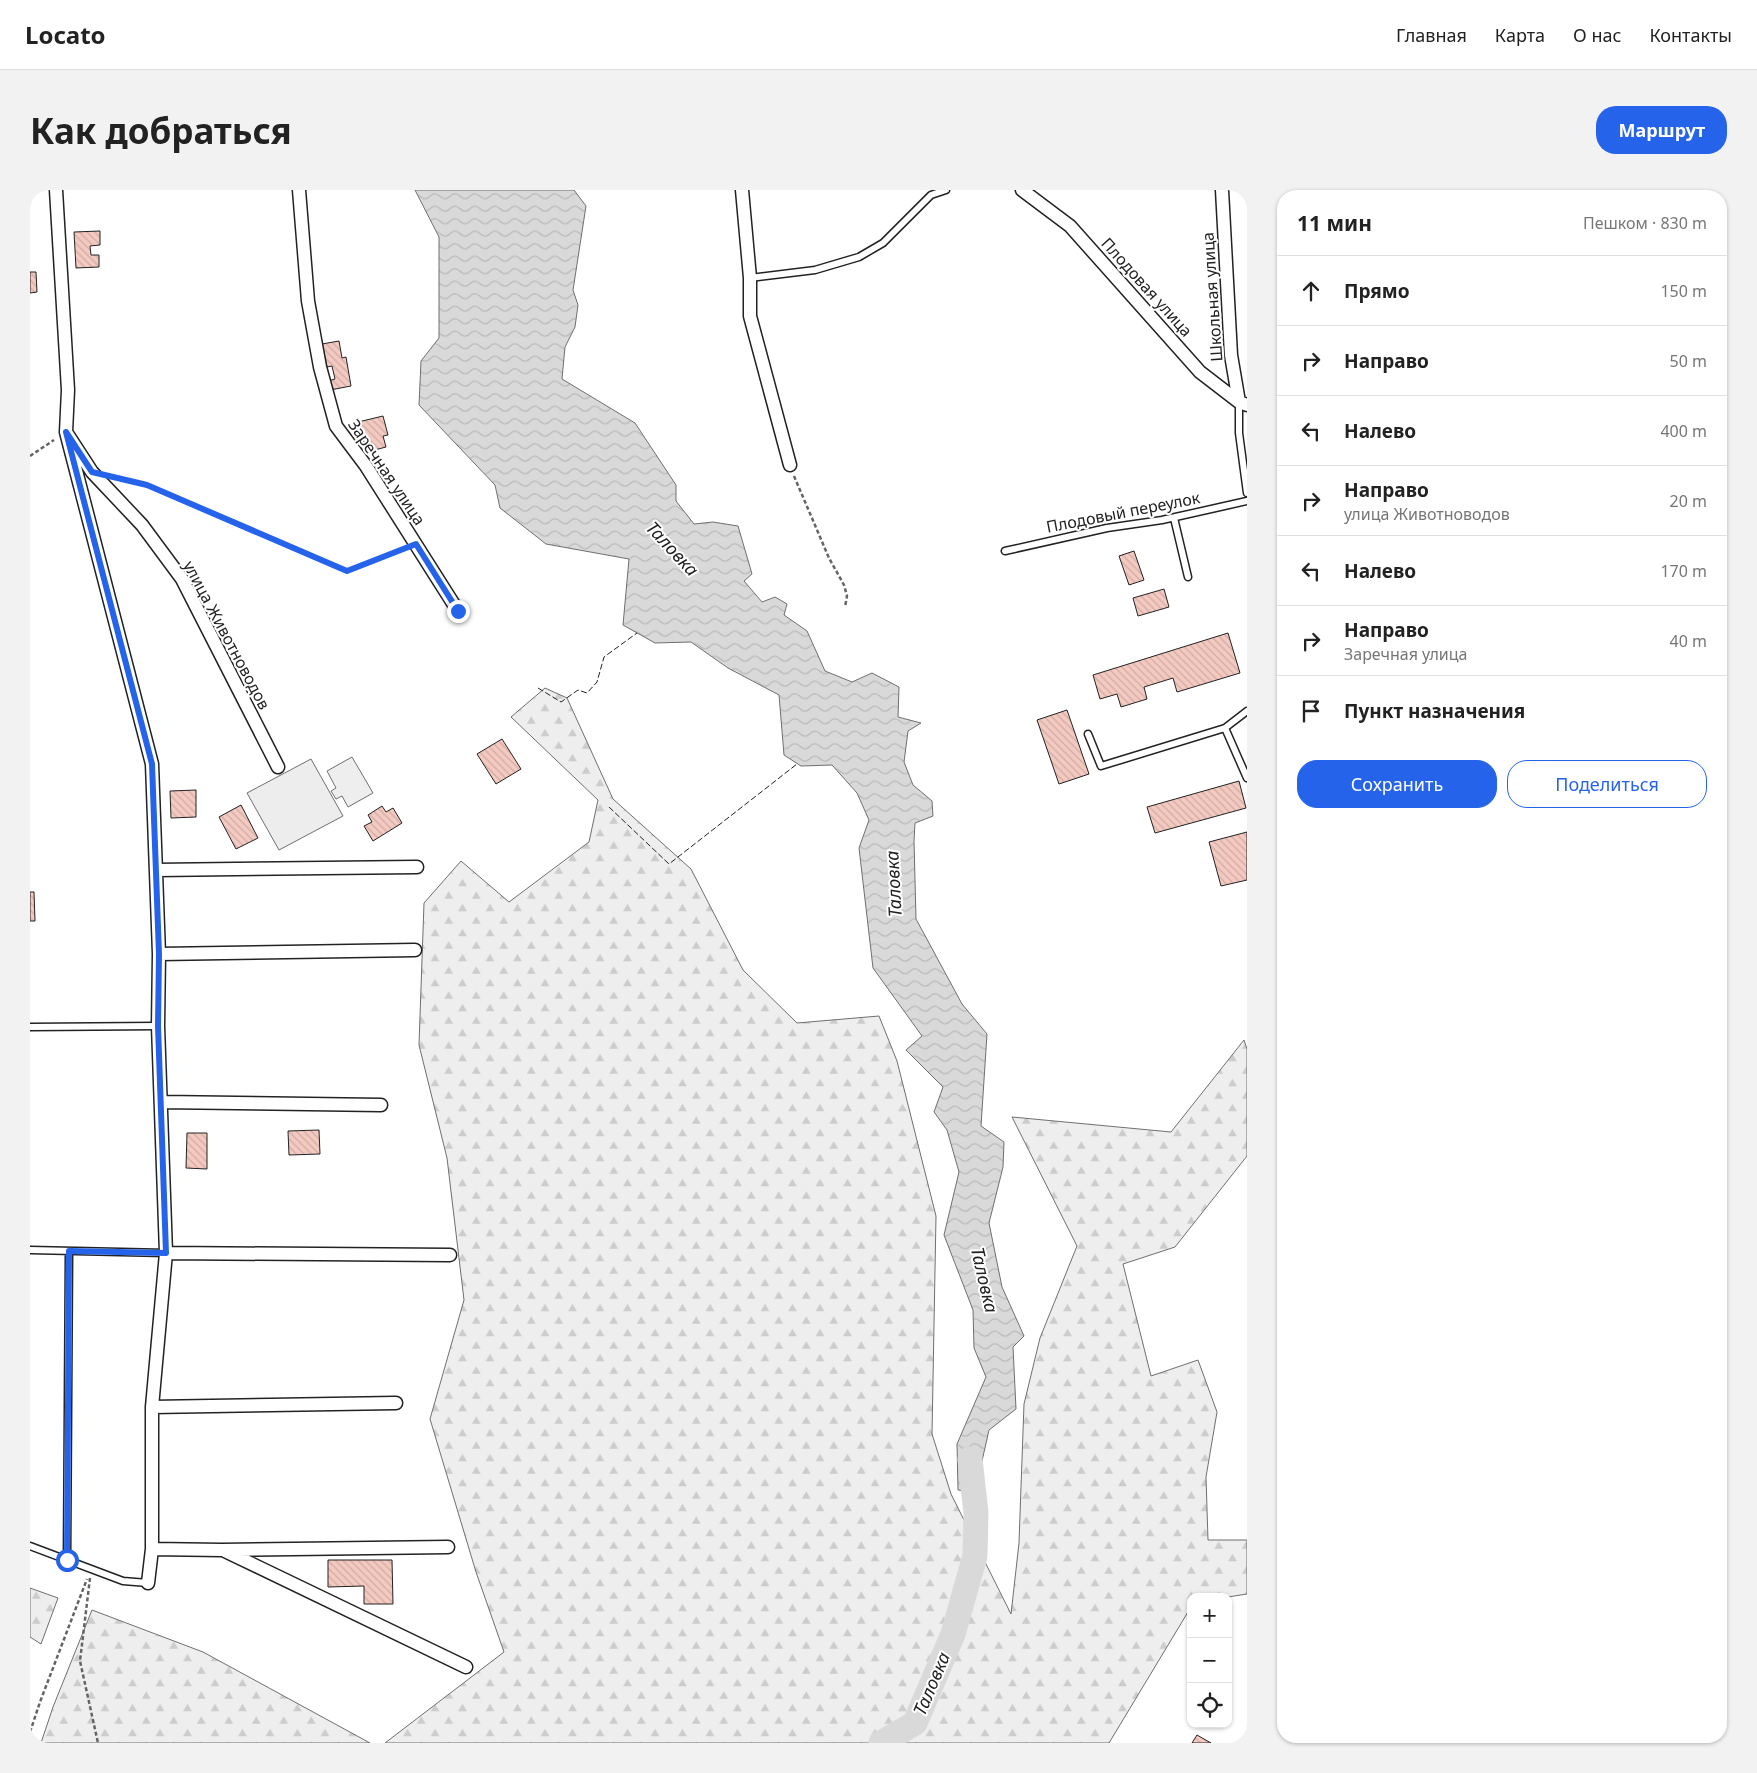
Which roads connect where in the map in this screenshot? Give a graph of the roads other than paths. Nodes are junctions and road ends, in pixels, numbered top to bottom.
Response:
1 (56, 190) edge
2 (299, 190) edge
3 (742, 190) edge
4 (946, 190) edge
5 (1022, 190) edge
6 (1222, 190) edge
7 (750, 278) junction
8 (1243, 403) edge
9 (66, 432) junction
10 (790, 465) road end
11 (1247, 493) edge
12 (1247, 501) edge
13 (1174, 518) junction
14 (1005, 551) dead end
15 (1188, 577) dead end
16 (458, 611) dead end
17 (1247, 711) edge
18 (1225, 728) junction
19 (1088, 734) dead end
20 (278, 767) dead end
21 (1247, 778) edge
22 (417, 867) dead end
23 (156, 870) junction
24 (415, 950) dead end
25 (159, 954) junction
26 (158, 1026) junction
27 (30, 1027) edge
28 (162, 1102) junction
29 (382, 1105) dead end
30 (30, 1250) edge
31 (69, 1251) junction
32 (166, 1253) junction
33 (450, 1255) dead end
34 (396, 1403) dead end
35 (152, 1407) junction
36 (30, 1546) edge
37 (448, 1547) dead end
38 (152, 1549) junction
39 (222, 1550) junction
40 (67, 1560) junction
41 (148, 1583) joint
42 (466, 1666) dead end

1 - 9 street
2 - 16 street, Заречная улица
3 - 7 street
4 - 7 lane
5 - 8 street, Плодовая улица
6 - 8 street, Школьная улица
7 - 10 street
8 - 11 lane
9 - 20 street, улица Животноводов
9 - 23 street
12 - 13 lane, Плодовый переулок
13 - 14 lane, Плодовый переулок
13 - 15 lane
17 - 18 lane
18 - 19 lane
18 - 21 lane
22 - 23 street
23 - 25 street
24 - 25 street
25 - 26 street
26 - 27 lane
26 - 28 street
28 - 29 street
28 - 32 street
30 - 31 lane
31 - 32 lane
31 - 40 lane
32 - 33 street
32 - 35 street
34 - 35 street
35 - 38 street
36 - 40 lane
37 - 39 street
38 - 39 street
38 - 41 street
39 - 42 street
40 - 41 lane

